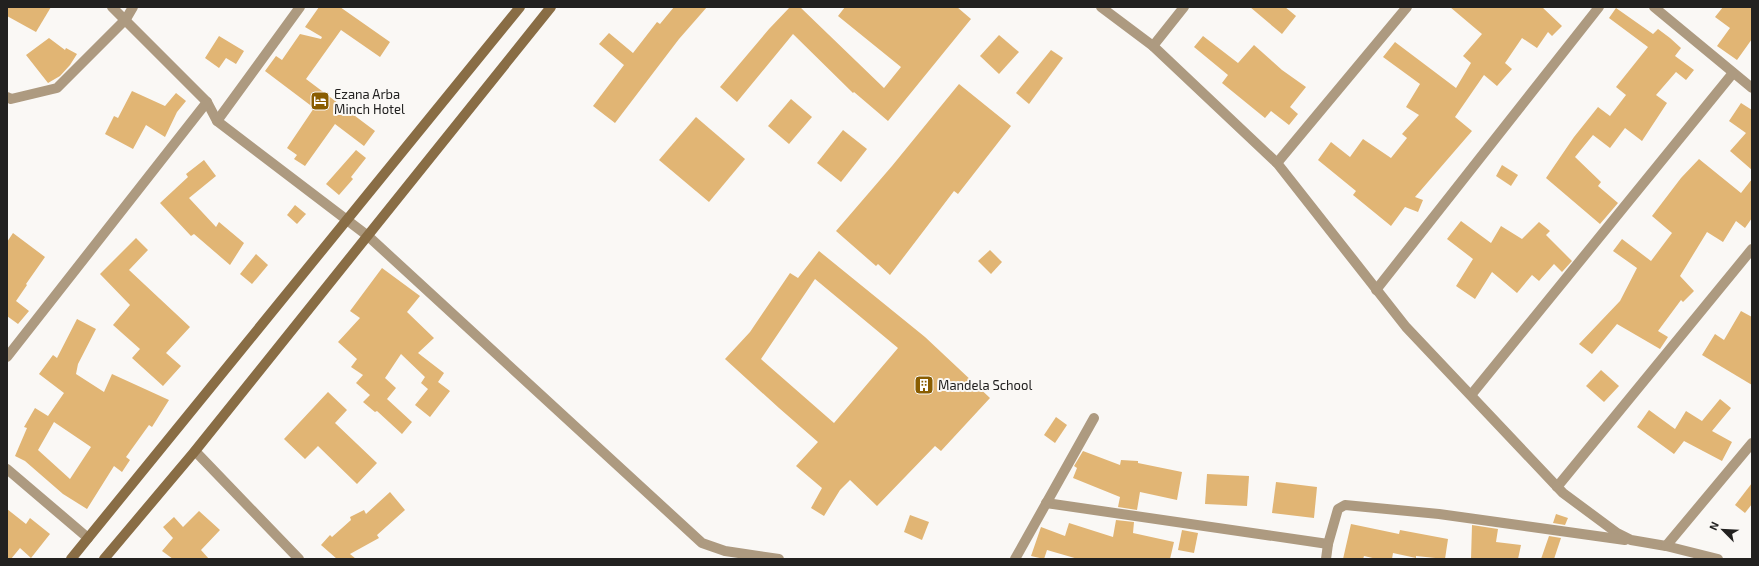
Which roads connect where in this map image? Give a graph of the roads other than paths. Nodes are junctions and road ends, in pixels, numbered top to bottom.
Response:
1 (112, 7) edge
2 (133, 7) edge
3 (300, 7) edge
4 (520, 7) edge
5 (551, 7) edge
6 (1101, 7) edge
7 (1184, 7) edge
8 (1407, 7) edge
9 (1599, 7) edge
10 (1654, 7) edge
11 (126, 19) junction
12 (1153, 46) junction
13 (1733, 73) junction
14 (1751, 85) edge
15 (7, 97) edge
16 (207, 102) junction
17 (217, 121) junction
18 (1278, 163) junction
19 (348, 220) junction
20 (368, 236) junction
21 (1752, 249) edge
22 (1376, 290) junction
23 (7, 357) edge
24 (1470, 395) junction
25 (1094, 418) dead end
26 (1752, 443) edge
27 (196, 451) junction
28 (7, 469) edge
29 (1557, 486) junction
30 (1046, 503) junction
31 (88, 538) junction
32 (1631, 540) junction
33 (1328, 544) junction
34 (1666, 546) junction
35 (725, 551) junction
36 (106, 558) edge
37 (70, 559) edge
38 (300, 559) edge
39 (734, 559) edge
40 (779, 559) edge
41 (1015, 559) edge
42 (1326, 559) edge
43 (1718, 559) edge

1 - 11 street
2 - 11 street
3 - 17 street
4 - 19 street
5 - 20 street
6 - 12 street
7 - 12 street
8 - 18 street
9 - 22 street
10 - 13 street
11 - 15 street
11 - 16 street
12 - 18 street
13 - 14 street
13 - 24 street
16 - 17 street
16 - 23 street
17 - 19 street
18 - 22 street
19 - 20 street
19 - 31 street
20 - 27 street
20 - 35 street
21 - 29 street
22 - 24 street
24 - 29 street
25 - 30 street
26 - 34 street
27 - 36 street
27 - 38 street
28 - 31 street
29 - 32 street
30 - 33 street
30 - 41 street
31 - 37 street
32 - 33 street
32 - 34 street
33 - 42 street
34 - 43 street
35 - 39 street
35 - 40 street

